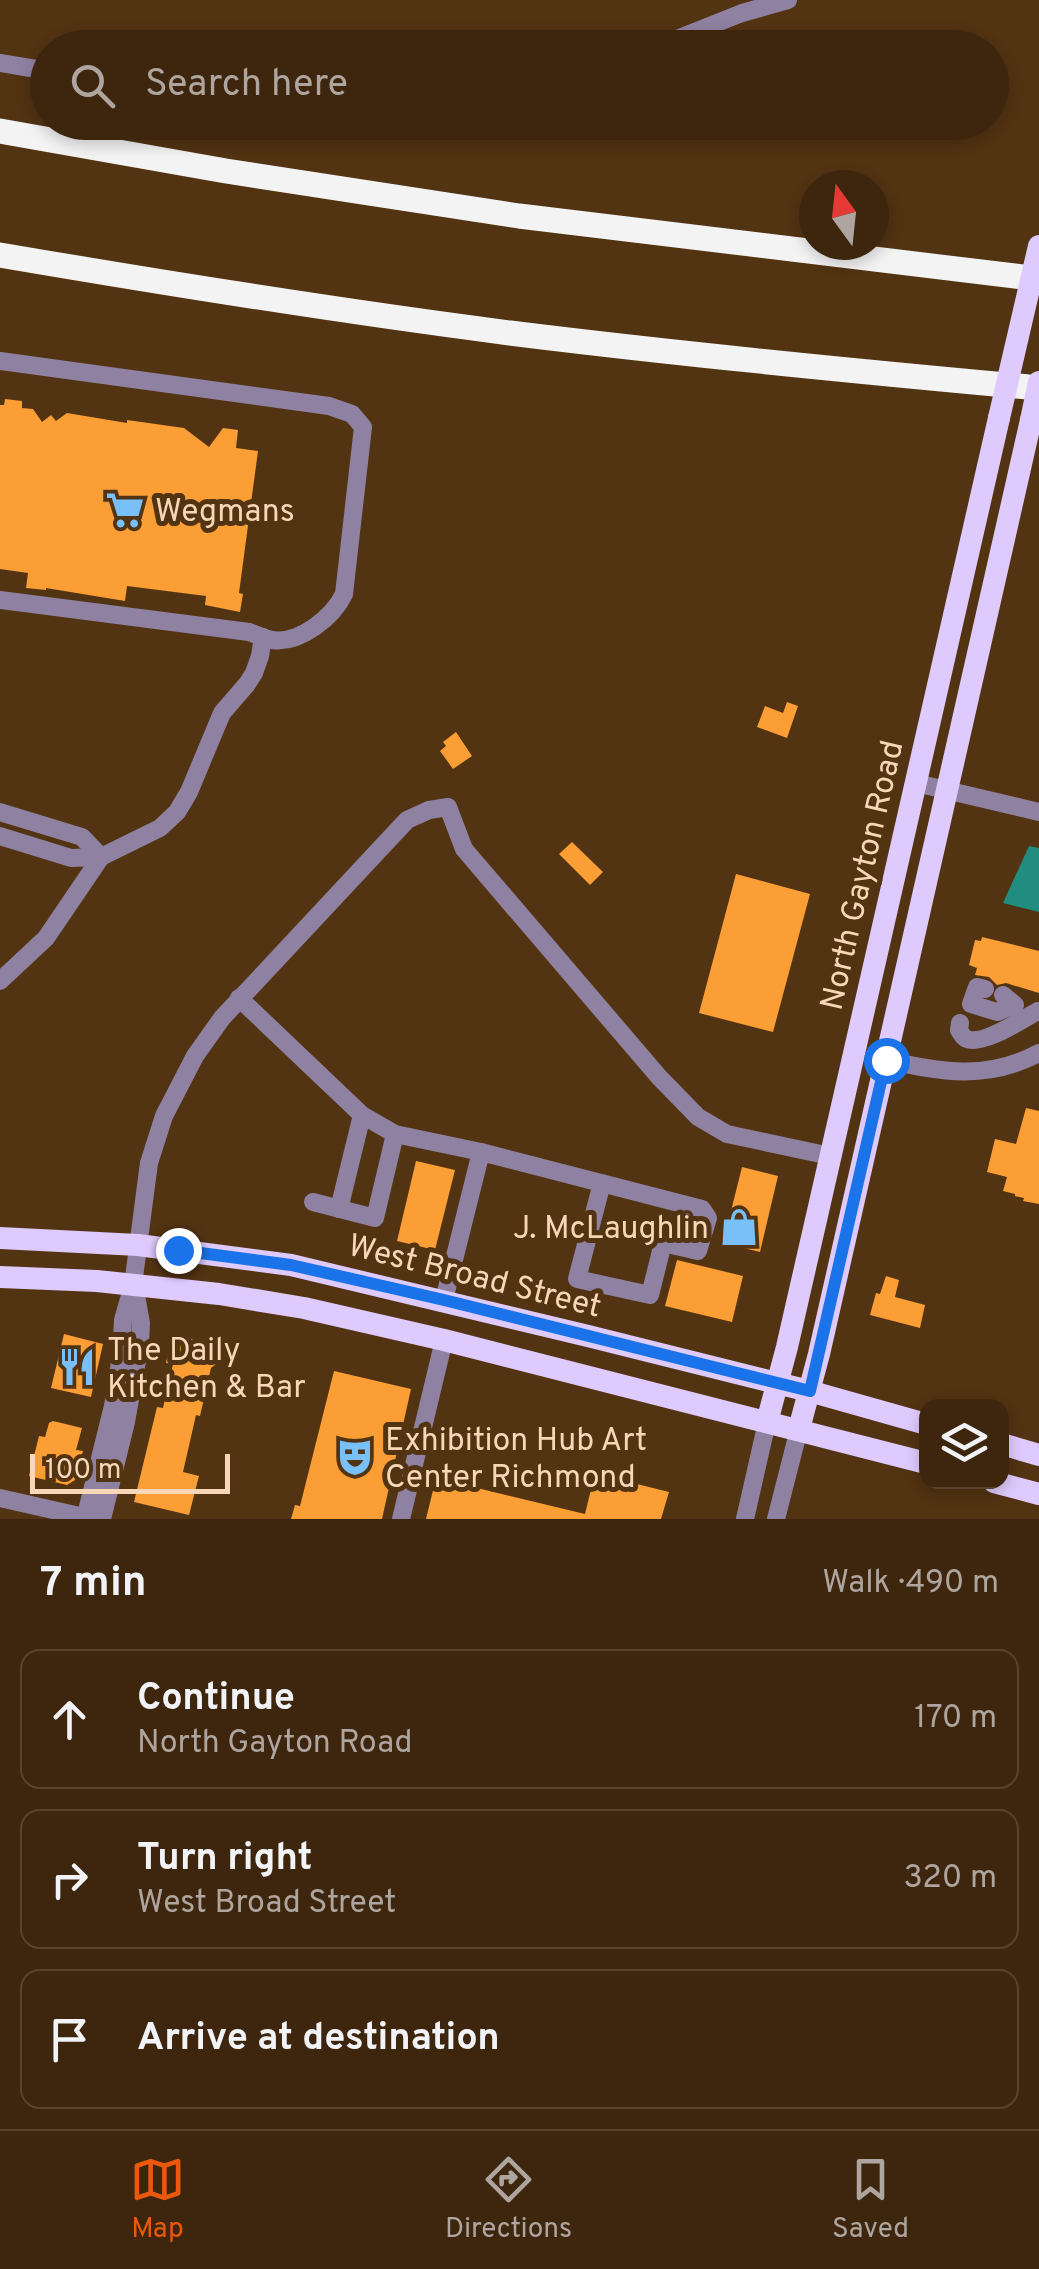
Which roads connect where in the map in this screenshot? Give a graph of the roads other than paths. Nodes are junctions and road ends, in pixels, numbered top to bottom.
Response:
1 (788, 0) edge
2 (698, 30) edge
3 (0, 63) edge
4 (30, 68) edge
5 (0, 131) edge
6 (30, 136) edge
7 (50, 140) edge
8 (1039, 246) edge
9 (0, 254) edge
10 (1039, 279) edge
11 (0, 361) edge
12 (1039, 385) edge
13 (0, 600) edge
14 (264, 637) junction
15 (916, 784) junction
16 (947, 791) junction
17 (0, 812) edge
18 (1039, 812) edge
19 (0, 836) edge
20 (101, 856) junction
21 (0, 981) edge
22 (1001, 996) dead end
23 (239, 998) junction
24 (1038, 1011) edge
25 (960, 1022) dead end
26 (1039, 1053) edge
27 (886, 1060) junction
28 (362, 1115) junction
29 (394, 1134) junction
30 (481, 1152) junction
31 (830, 1156) junction
32 (602, 1183) junction
33 (313, 1202) dead end
34 (339, 1209) junction
35 (0, 1238) edge
36 (138, 1245) junction
37 (0, 1278) edge
38 (134, 1285) junction
39 (444, 1300) junction
40 (444, 1340) junction
41 (778, 1383) junction
42 (810, 1391) junction
43 (768, 1422) junction
44 (919, 1422) edge
45 (799, 1429) junction
46 (1009, 1446) edge
47 (1039, 1455) edge
48 (919, 1461) edge
49 (1009, 1486) edge
50 (1039, 1494) edge
51 (0, 1498) edge
52 (91, 1518) edge
53 (401, 1519) edge
54 (744, 1519) edge
55 (776, 1519) edge

1 - 2 street
3 - 4 street
5 - 6 highway
7 - 10 highway
8 - 15 main road, North Gayton Road, bridge
9 - 12 highway
11 - 14 street
12 - 16 main road, North Gayton Road, bridge
13 - 14 street
14 - 20 street
15 - 16 street
15 - 31 main road, North Gayton Road
16 - 18 street
16 - 27 main road, North Gayton Road
17 - 20 street
19 - 20 street
20 - 21 street
22 - 24 street
23 - 28 street
23 - 31 street
23 - 36 street
24 - 25 street
26 - 27 street
27 - 42 main road, North Gayton Road
28 - 29 street
28 - 34 street
29 - 30 street
29 - 34 street
30 - 32 street
30 - 39 street
31 - 41 main road, North Gayton Road
32 - 32 street
33 - 34 street
35 - 36 main road, West Broad Street
36 - 38 street
36 - 39 main road, West Broad Street
37 - 38 main road
38 - 40 main road
38 - 52 street
39 - 41 main road, West Broad Street
40 - 43 main road
40 - 53 street
41 - 42 main road, West Broad Street
41 - 43 main road, North Gayton Road
42 - 44 main road, West Broad Street
42 - 45 main road, North Gayton Road
43 - 45 main road
43 - 54 street, North Gayton Road
45 - 48 main road
45 - 55 street, North Gayton Road
46 - 47 main road
49 - 50 main road
51 - 52 street

